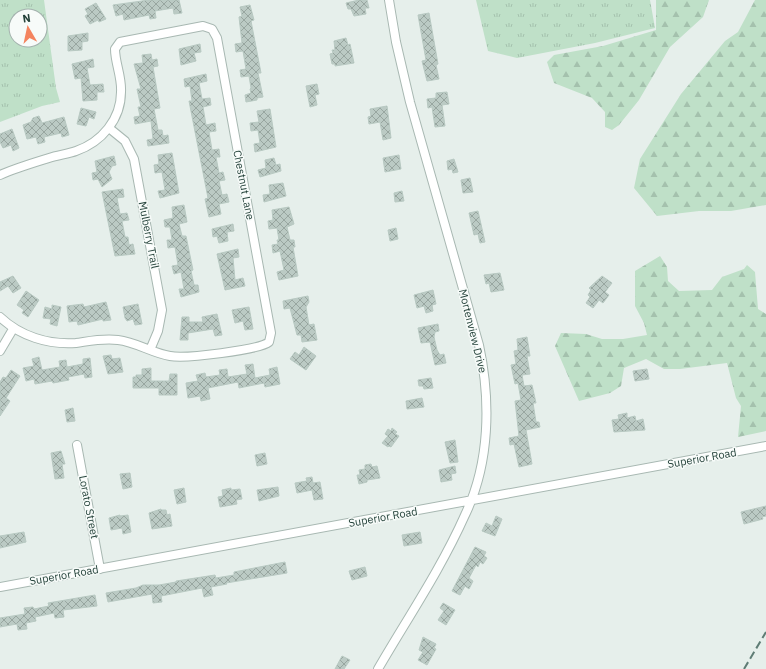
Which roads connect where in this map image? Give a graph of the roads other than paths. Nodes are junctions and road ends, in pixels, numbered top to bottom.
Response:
1 (389, 0) edge
2 (109, 128) junction
3 (0, 175) edge
4 (0, 317) edge
5 (14, 329) junction
6 (150, 350) junction
7 (0, 351) edge
8 (77, 445) dead end
9 (766, 446) edge
10 (470, 501) junction
11 (100, 569) junction
12 (0, 587) edge
13 (378, 669) edge

1 - 10 street, Mortenview Drive
2 - 3 street
2 - 6 street, Mulberry Trail
2 - 6 street, Chestnut Lane
4 - 5 street
5 - 6 street
5 - 7 street
8 - 11 street, Lorato Street
9 - 10 street, Superior Road
10 - 11 street, Superior Road
10 - 13 street, Mortenview Drive
11 - 12 street, Superior Road

